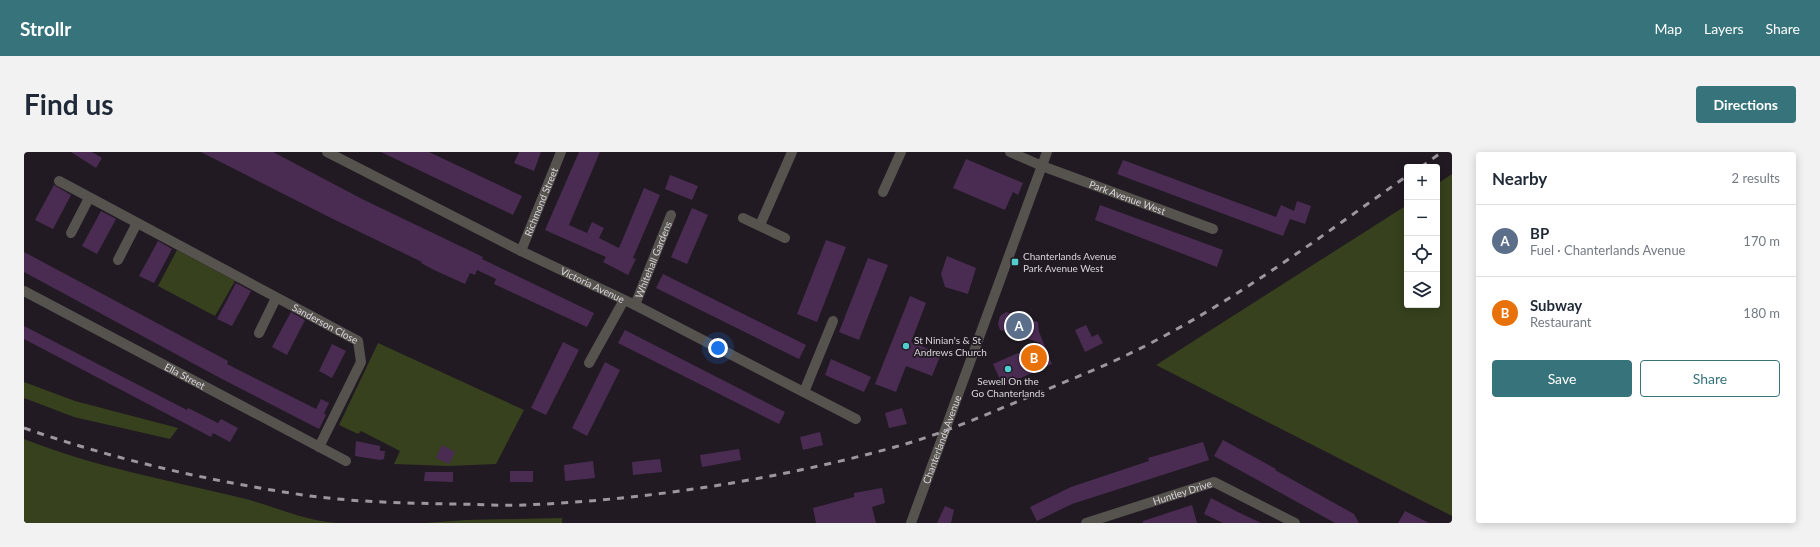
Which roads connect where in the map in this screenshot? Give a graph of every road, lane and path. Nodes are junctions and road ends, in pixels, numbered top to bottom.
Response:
1 (327, 152) edge
2 (561, 152) edge
3 (792, 152) edge
4 (901, 152) edge
5 (1010, 152) edge
6 (1047, 152) edge
7 (1042, 166) junction
8 (58, 181) dead end
9 (883, 192) dead end
10 (89, 198) junction
11 (671, 215) dead end
12 (743, 218) dead end
13 (137, 223) junction
14 (760, 225) junction
15 (1213, 229) dead end
16 (71, 234) dead end
17 (785, 238) dead end
18 (521, 251) junction
19 (118, 260) dead end
20 (24, 291) edge
21 (276, 298) junction
22 (624, 300) junction
23 (635, 305) junction
24 (833, 321) dead end
25 (259, 333) dead end
26 (589, 363) dead end
27 (804, 392) junction
28 (856, 419) dead end
29 (319, 447) junction
30 (346, 461) dead end
31 (911, 523) edge
32 (1086, 523) edge
33 (1295, 523) edge

1 - 18 street, Victoria Avenue
2 - 18 street, Richmond Street
3 - 14 street
4 - 9 street
5 - 7 street, Park Avenue West
6 - 7 street, Chanterlands Avenue
7 - 15 street, Park Avenue West
7 - 31 street, Chanterlands Avenue
8 - 10 street, Sanderson Close
10 - 13 street, Sanderson Close
10 - 16 street
11 - 23 street, Whitehall Gardens
12 - 14 street
13 - 19 street
13 - 21 street, Sanderson Close
14 - 17 street
18 - 22 street, Victoria Avenue
20 - 29 street, Ella Street
21 - 25 street
21 - 29 street, Sanderson Close
22 - 23 street, Victoria Avenue
22 - 26 street
23 - 27 street, Victoria Avenue
24 - 27 street
27 - 28 street, Victoria Avenue
29 - 30 street, Ella Street
32 - 33 street, Huntley Drive

